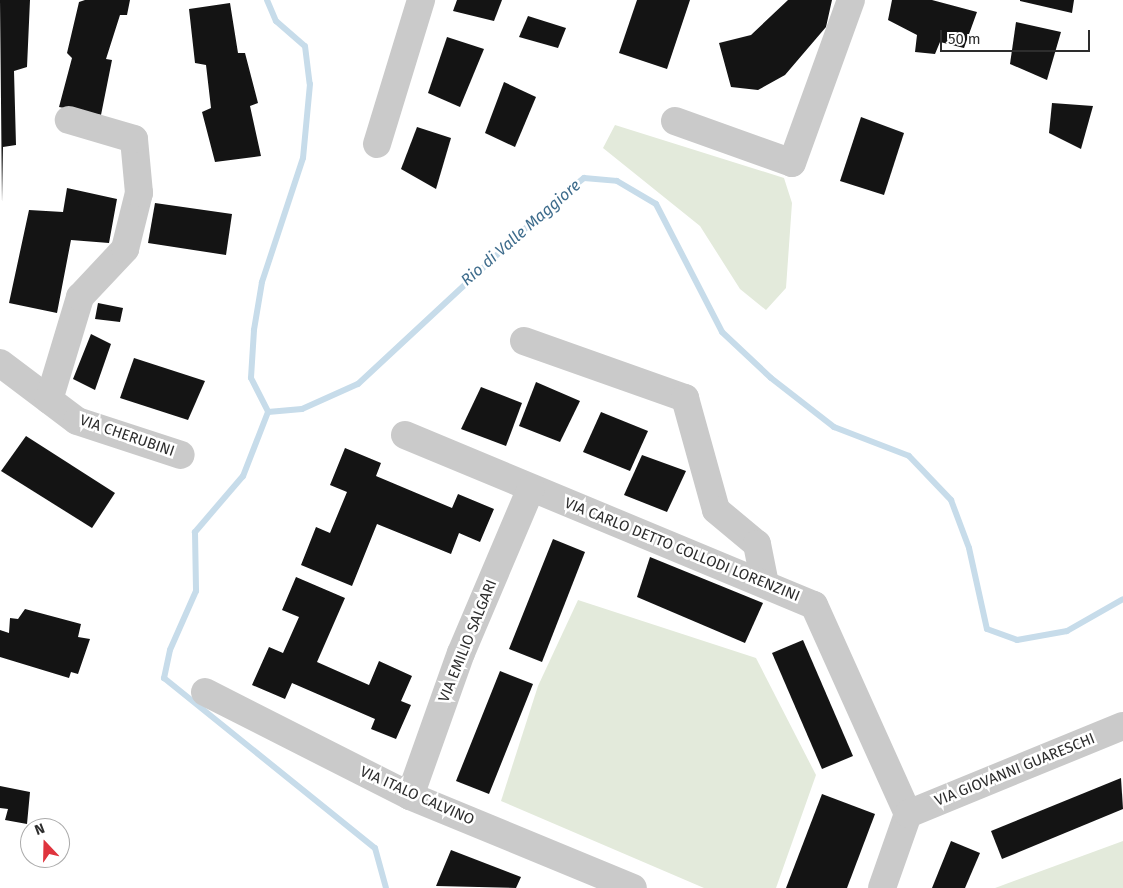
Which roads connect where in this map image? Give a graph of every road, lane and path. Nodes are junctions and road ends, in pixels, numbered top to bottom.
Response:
1 (421, 0) edge
2 (852, 0) edge
3 (70, 120) dead end
4 (675, 121) dead end
5 (377, 144) dead end
6 (524, 342) dead end
7 (0, 363) edge
8 (49, 400) junction
9 (405, 435) dead end
10 (181, 455) dead end
11 (531, 488) junction
12 (765, 584) junction
13 (206, 692) dead end
14 (1123, 726) edge
15 (410, 796) junction
16 (908, 814) junction
17 (633, 888) edge
18 (882, 888) edge

1 - 5 street
2 - 4 street
3 - 8 street
6 - 12 street
7 - 8 street, VIA CHERUBINI
8 - 10 street, VIA CHERUBINI
9 - 11 street, VIA CARLO DETTO COLLODI LORENZINI
11 - 12 street, VIA CARLO DETTO COLLODI LORENZINI
11 - 15 street, VIA EMILIO SALGARI
12 - 16 street, VIA CARLO DETTO COLLODI LORENZINI
13 - 15 street, VIA ITALO CALVINO
14 - 16 street, VIA GIOVANNI GUARESCHI
15 - 17 street, VIA ITALO CALVINO
16 - 18 street

